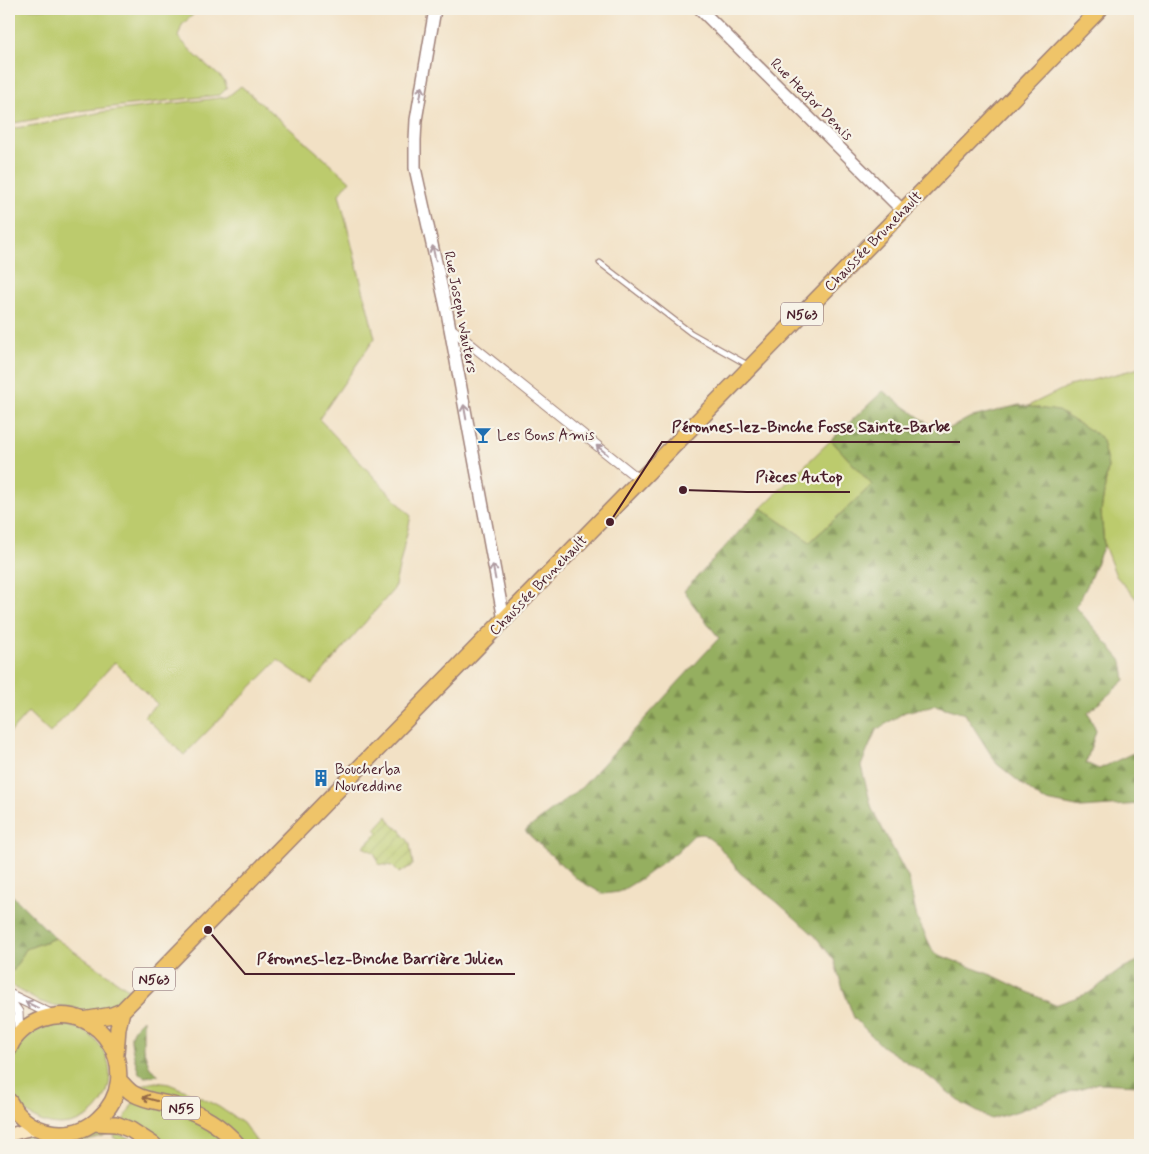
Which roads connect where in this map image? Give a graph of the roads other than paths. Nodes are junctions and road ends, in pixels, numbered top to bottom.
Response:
1 (435, 9) edge
2 (700, 9) edge
3 (1100, 9) edge
4 (903, 210) junction
5 (600, 263) dead end
6 (449, 328) junction
7 (751, 367) junction
8 (640, 480) junction
9 (504, 620) junction
10 (9, 994) edge
11 (9, 998) edge
12 (122, 1011) junction
13 (56, 1016) junction
14 (83, 1020) junction
15 (12, 1043) edge
16 (116, 1054) junction
17 (120, 1080) junction
18 (9, 1101) edge
19 (94, 1123) junction
20 (38, 1128) junction
21 (9, 1135) edge
22 (154, 1145) edge
23 (238, 1145) edge

6 -> 1 street, Rue Joseph Wauters
2 - 4 street, Rue Hector Denis
3 - 4 main road, Chaussée Brunehault / N563
4 - 7 main road, Chaussée Brunehault / N563
5 - 7 lane
8 -> 6 street
9 -> 6 street, Rue Joseph Wauters
7 - 8 main road, Chaussée Brunehault / N563
8 - 9 main road, Chaussée Brunehault / N563
9 - 12 main road, Chaussée Brunehault / N563
13 -> 10 street
11 - 15 street
12 - 14 main road
12 - 16 main road
13 - 14 main road
13 - 15 main road
14 - 16 main road
16 - 17 main road
17 - 19 main road
23 -> 17 main road, N55
18 - 20 main road
19 - 20 main road
19 - 22 main road
20 - 21 main road

